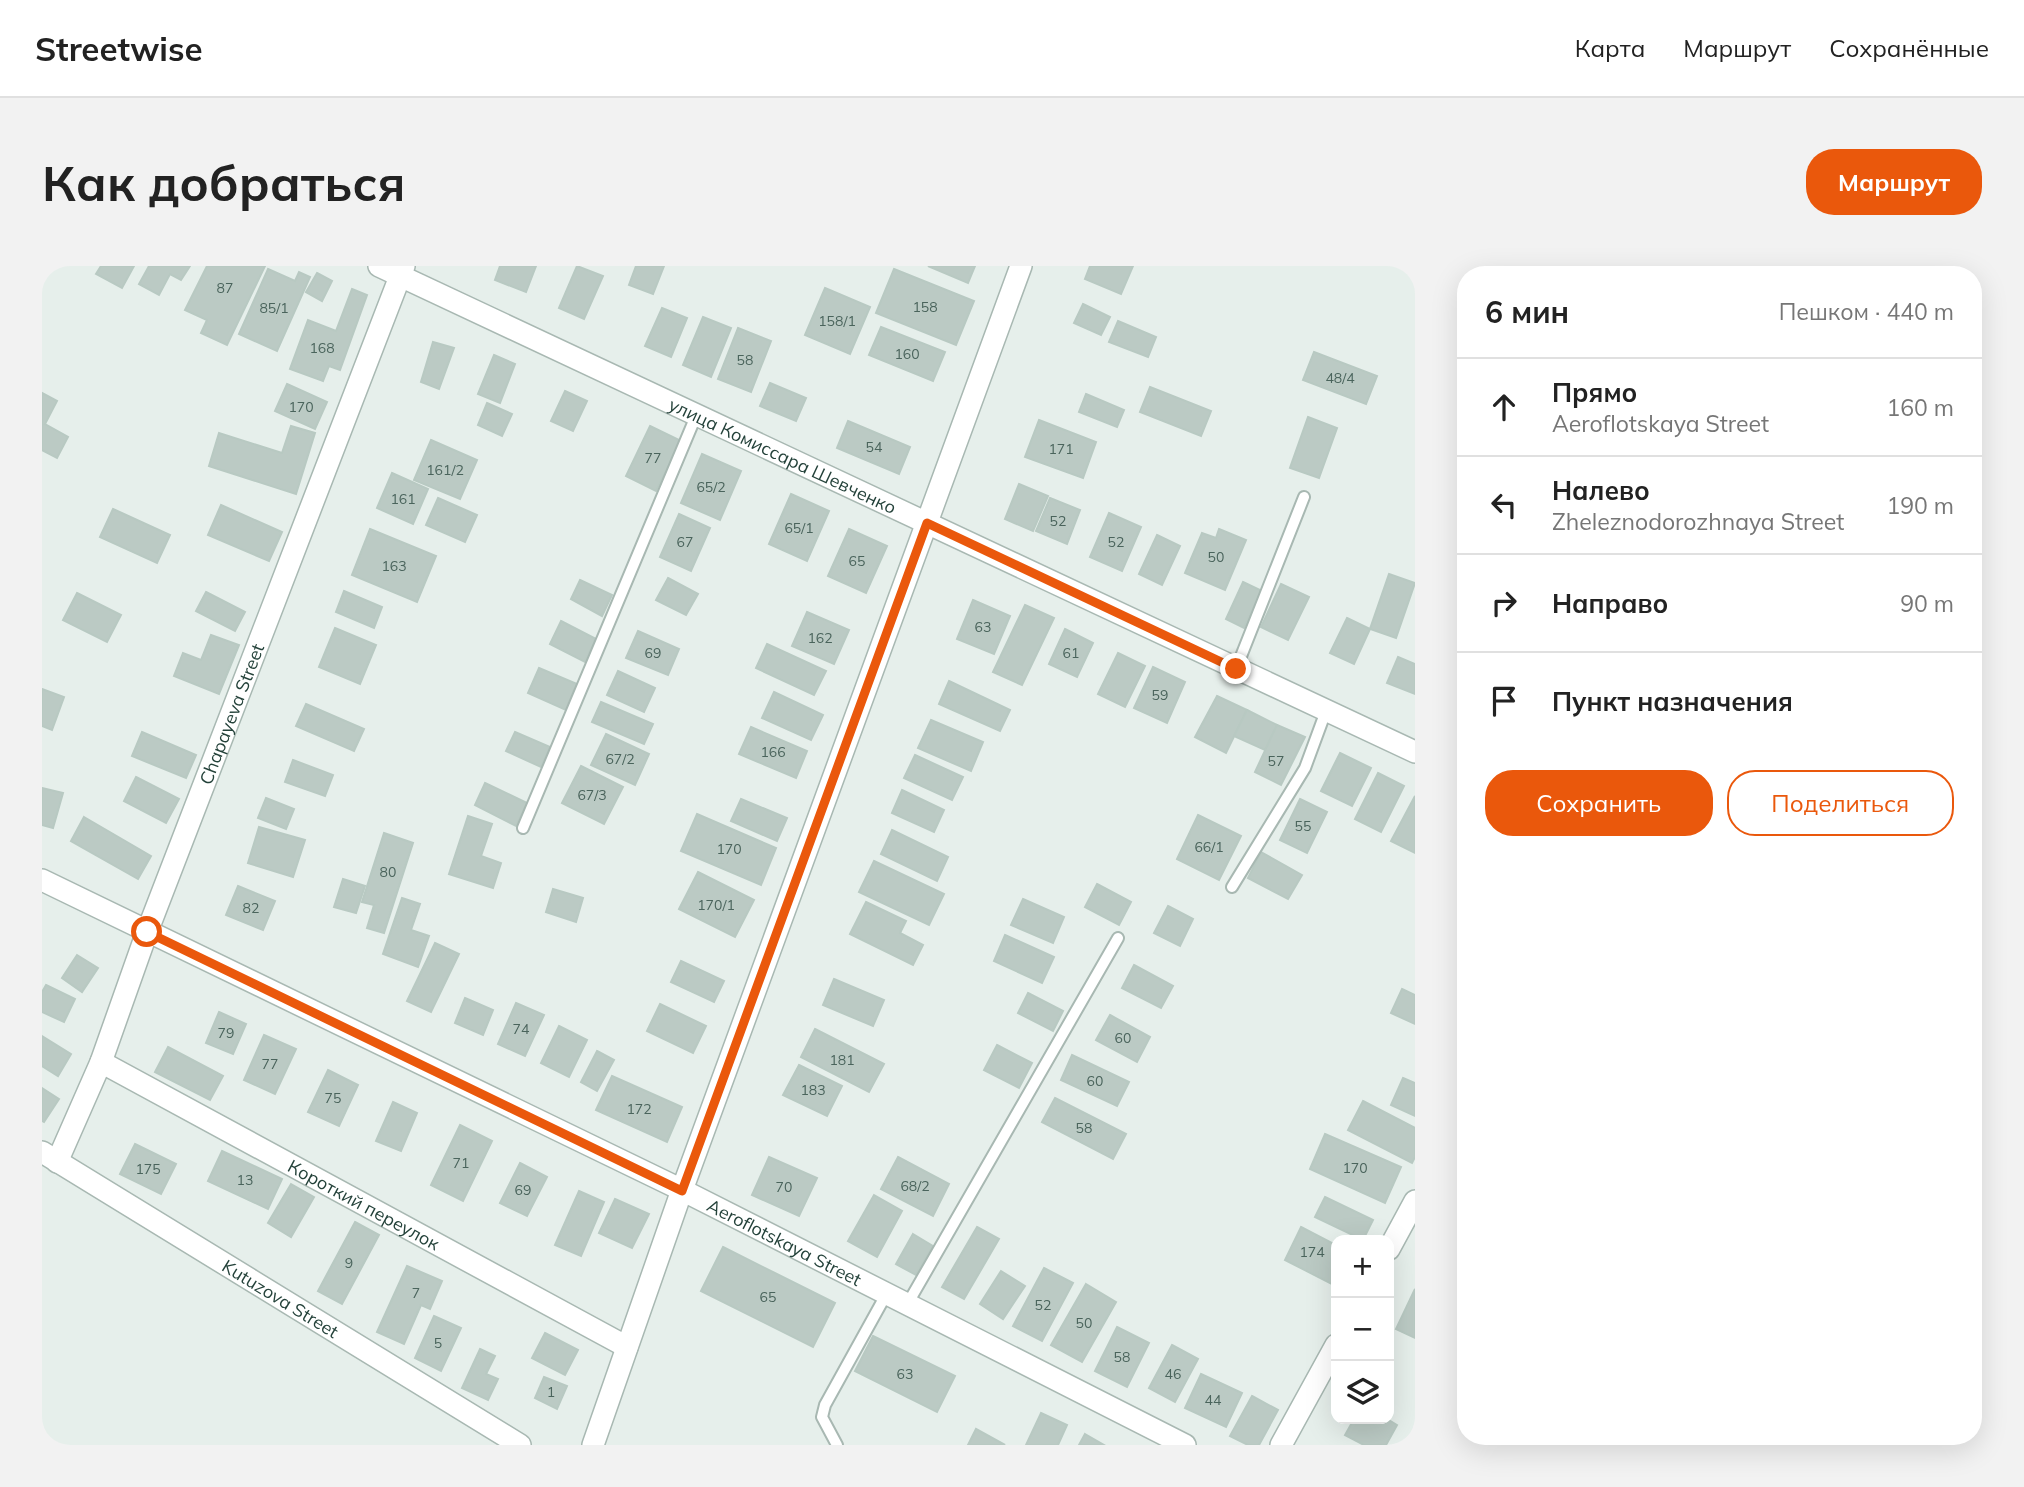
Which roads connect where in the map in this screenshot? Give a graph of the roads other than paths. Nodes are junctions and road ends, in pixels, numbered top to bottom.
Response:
1 (379, 266) edge
2 (1021, 266) edge
3 (402, 271) edge
4 (696, 416) junction
5 (1304, 497) dead end
6 (927, 523) junction
7 (1236, 669) junction
8 (1326, 711) junction
9 (1415, 752) edge
10 (523, 828) dead end
11 (42, 880) edge
12 (1232, 887) dead end
13 (147, 932) junction
14 (1118, 938) dead end
15 (101, 1062) junction
16 (50, 1157) edge
17 (682, 1191) junction
18 (1415, 1202) edge
19 (1394, 1240) edge
20 (887, 1293) junction
21 (908, 1303) junction
22 (627, 1347) junction
23 (1331, 1354) edge
24 (520, 1445) edge
25 (593, 1445) edge
26 (838, 1445) edge
27 (1185, 1445) edge
28 (1281, 1445) edge

1 - 3 street, улица Комиссара Шевченко
2 - 6 street
3 - 4 street, улица Комиссара Шевченко
3 - 13 street, Chapayeva Street
4 - 6 street, улица Комиссара Шевченко
4 - 10 lane
5 - 7 lane
6 - 7 street, улица Комиссара Шевченко
6 - 17 street
7 - 8 street, улица Комиссара Шевченко
8 - 9 street, улица Комиссара Шевченко
8 - 12 lane
11 - 13 street, Aeroflotskaya Street
13 - 15 street, Chapayeva Street
13 - 17 street, Aeroflotskaya Street
14 - 21 lane
15 - 16 street, Chapayeva Street
15 - 22 street, Короткий переулок
16 - 24 street, Kutuzova Street
17 - 20 street, Aeroflotskaya Street
17 - 22 street
18 - 19 street
20 - 21 street, Aeroflotskaya Street
20 - 26 lane
21 - 27 street, Aeroflotskaya Street
22 - 25 street
23 - 28 street

